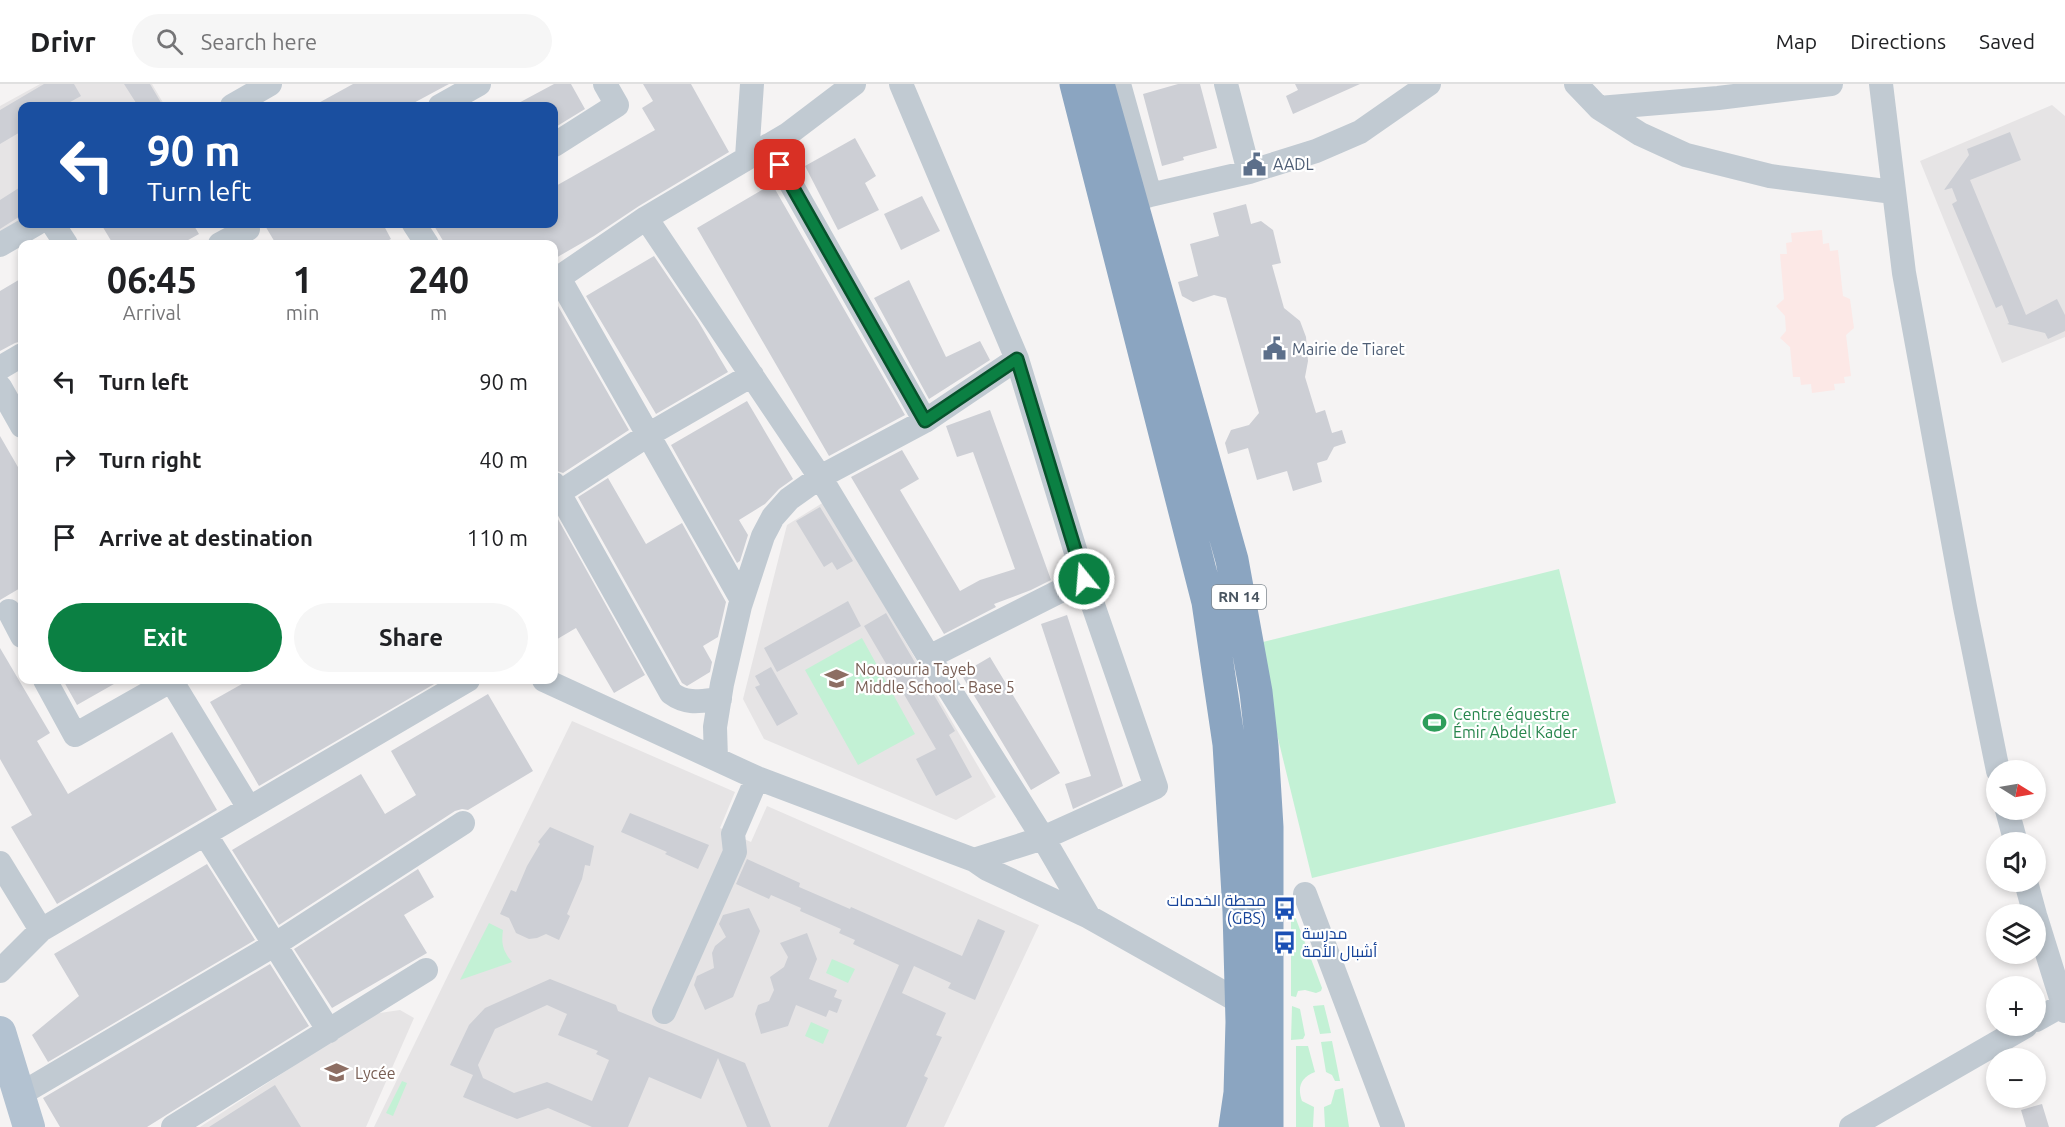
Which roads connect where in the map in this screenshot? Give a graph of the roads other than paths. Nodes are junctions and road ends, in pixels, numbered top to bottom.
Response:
1 (270, 84) edge
2 (605, 84) edge
3 (752, 84) edge
4 (854, 84) edge
5 (901, 84) edge
6 (1077, 84) edge
7 (1098, 84) edge
8 (1119, 84) edge
9 (1226, 84) edge
10 (1576, 84) edge
11 (1831, 84) edge
12 (1881, 84) edge
13 (469, 86) edge
14 (1416, 88) edge
15 (1717, 91) edge
16 (239, 102) edge
17 (446, 102) edge
18 (1599, 108) junction
19 (558, 142) edge
20 (769, 145) junction
21 (747, 157) junction
22 (1250, 172) junction
23 (1893, 192) junction
24 (1140, 198) junction
25 (646, 218) junction
26 (29, 228) edge
27 (250, 232) edge
28 (230, 240) edge
29 (0, 245) edge
30 (558, 278) edge
31 (558, 282) edge
32 (18, 357) edge
33 (1017, 359) junction
34 (0, 368) edge
35 (752, 375) junction
36 (0, 387) edge
37 (18, 419) edge
38 (925, 421) junction
39 (648, 435) junction
40 (820, 477) junction
41 (558, 489) edge
42 (558, 496) edge
43 (1084, 579) junction
44 (742, 600) junction
45 (11, 610) edge
46 (18, 627) edge
47 (929, 657) junction
48 (47, 684) edge
49 (165, 684) edge
50 (174, 684) edge
51 (461, 684) edge
52 (553, 684) edge
53 (720, 699) junction
54 (716, 759) junction
55 (1996, 760) edge
56 (757, 778) junction
57 (249, 808) junction
58 (463, 823) dead end
59 (205, 834) junction
60 (1043, 838) junction
61 (974, 860) junction
62 (0, 863) edge
63 (1305, 894) dead end
64 (1089, 917) junction
65 (41, 930) junction
66 (274, 945) junction
67 (2046, 951) edge
68 (426, 970) dead end
69 (0, 971) edge
70 (1240, 1002) junction
71 (2064, 1008) edge
72 (664, 1012) dead end
73 (2046, 1016) edge
74 (329, 1031) junction
75 (0, 1032) edge
76 (2009, 1036) edge
77 (19, 1095) junction
78 (29, 1127) edge
79 (173, 1127) edge
80 (1235, 1127) edge
81 (1267, 1127) edge
82 (1393, 1127) edge
83 (1851, 1127) edge

1 - 16 street
2 - 19 street
3 - 21 street
4 - 20 street
5 - 33 street
6 - 70 highway, RN 14
7 - 24 highway, RN 14
8 - 24 street
9 - 22 street
10 - 18 street
11 - 15 street
12 - 23 street
13 - 17 street
14 - 22 street
15 - 18 street
18 - 23 street
20 - 21 street
20 - 38 street
21 - 25 street
22 - 24 street
23 - 55 street
24 - 81 highway, RN 14
25 - 30 street
25 - 35 street
26 - 29 street
27 - 28 street
31 - 39 street
32 - 34 street
33 - 38 street
33 - 43 street
35 - 39 street
35 - 40 street
36 - 37 street
38 - 40 street
39 - 41 street
39 - 44 street
40 - 44 street
40 - 47 street
42 - 53 street
43 - 47 street
43 - 60 street
44 - 53 street
45 - 46 street
47 - 60 street
48 - 49 street
50 - 57 street
51 - 57 street
52 - 54 street
53 - 54 street
54 - 56 street
56 - 61 street
56 - 72 street
57 - 59 street
58 - 66 street
59 - 65 street
59 - 66 street
60 - 61 street
60 - 64 street
61 - 64 street
62 - 65 street
63 - 82 street
64 - 70 street
65 - 69 street
66 - 74 street
66 - 77 street
67 - 71 street
68 - 74 street
70 - 80 highway, RN 14
71 - 73 street
74 - 79 street
75 - 77 main road
76 - 83 street
77 - 78 main road

